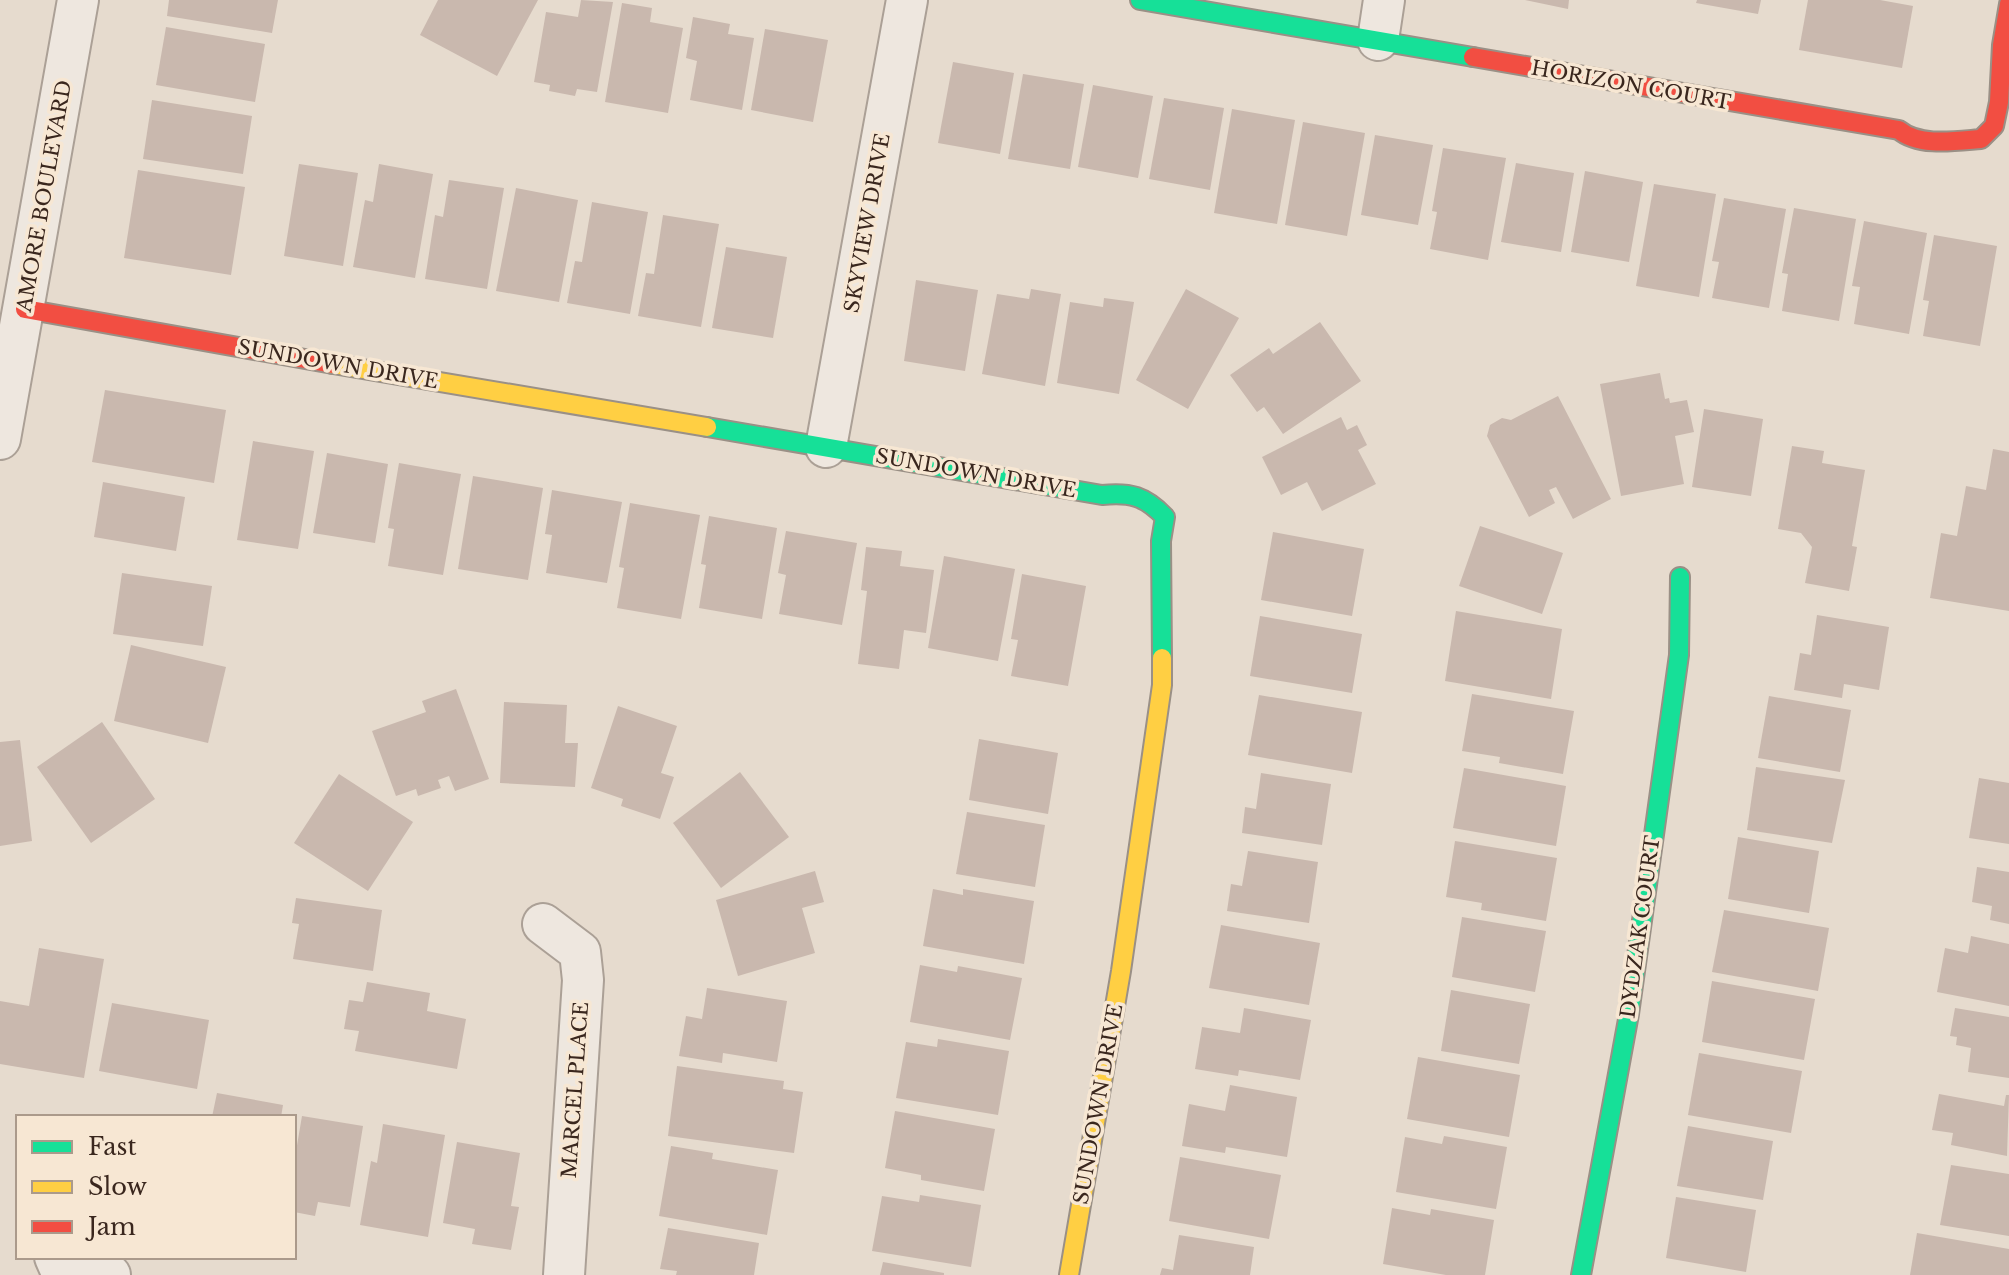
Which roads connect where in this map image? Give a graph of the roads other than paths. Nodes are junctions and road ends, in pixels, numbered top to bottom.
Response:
1 (78, 0) edge
2 (907, 0) edge
3 (1140, 0) edge
4 (1384, 0) edge
5 (2009, 4) edge
6 (1378, 40) junction
7 (25, 309) junction
8 (0, 439) edge
9 (826, 447) junction
10 (1680, 577) dead end
11 (543, 924) dead end
12 (90, 1275) edge
13 (110, 1275) edge
14 (564, 1275) edge
15 (1069, 1275) edge
16 (1581, 1275) edge

1 - 7 street, AMORE BOULEVARD
2 - 9 street, SKYVIEW DRIVE
3 - 6 street, HORIZON COURT
4 - 6 street
5 - 6 street, HORIZON COURT
7 - 8 street, AMORE BOULEVARD
7 - 9 street, SUNDOWN DRIVE
9 - 15 street, SUNDOWN DRIVE
10 - 16 street, DYDZAK COURT
11 - 14 street, MARCEL PLACE
12 - 13 street

